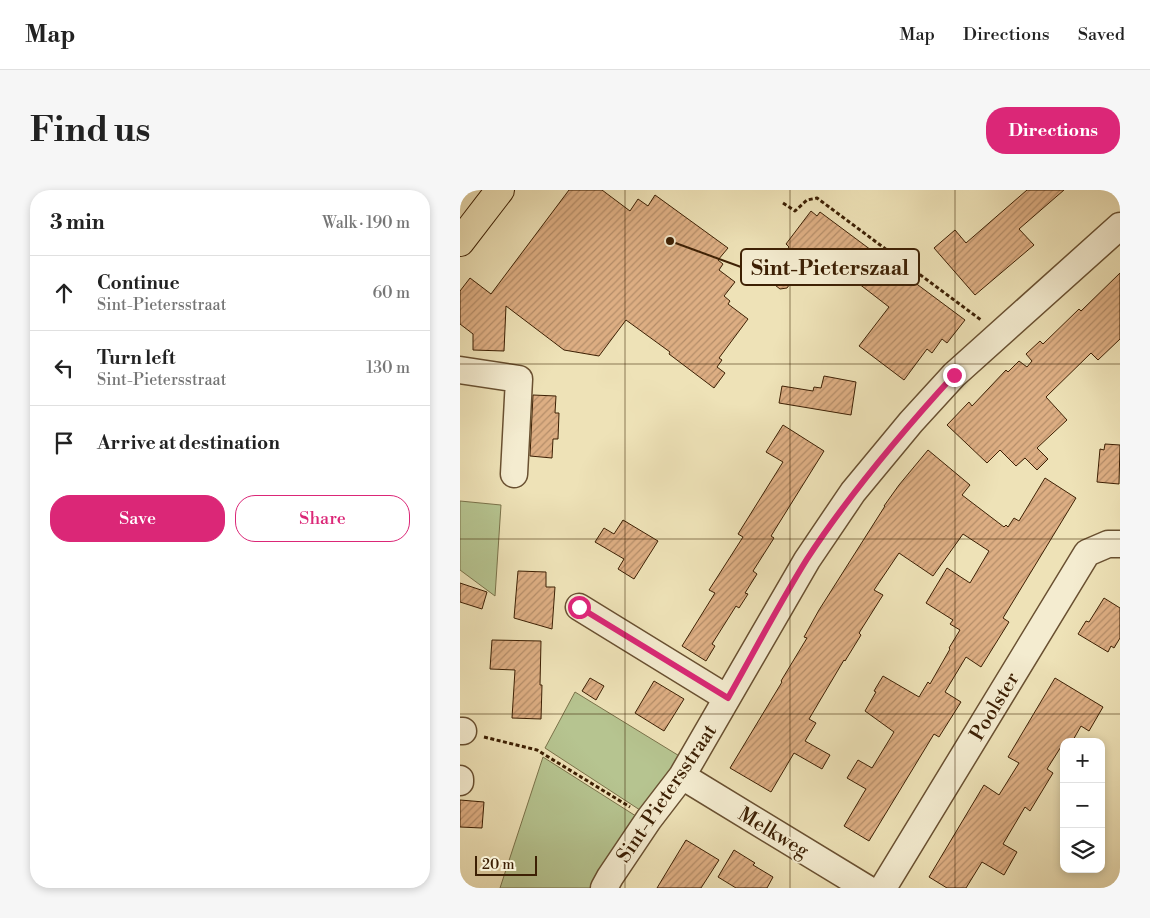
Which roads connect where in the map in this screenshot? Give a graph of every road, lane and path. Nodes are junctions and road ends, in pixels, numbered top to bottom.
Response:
1 (500, 190) edge
2 (784, 203) dead end
3 (1120, 226) edge
4 (460, 242) edge
5 (996, 338) junction
6 (460, 370) edge
7 (514, 474) dead end
8 (1120, 544) edge
9 (579, 607) dead end
10 (728, 698) junction
11 (461, 731) edge
12 (682, 776) junction
13 (649, 819) junction
14 (604, 888) edge
15 (866, 888) edge
16 (883, 888) edge

1 - 4 main road
2 - 5 path
3 - 5 street, Sint-Pietersstraat
5 - 10 street, Sint-Pietersstraat
6 - 7 street
8 - 16 street, Poolster
9 - 10 street
10 - 12 street, Sint-Pietersstraat
11 - 13 path
12 - 13 street, Sint-Pietersstraat
12 - 15 street, Melkweg
13 - 14 street, Sint-Pietersstraat

